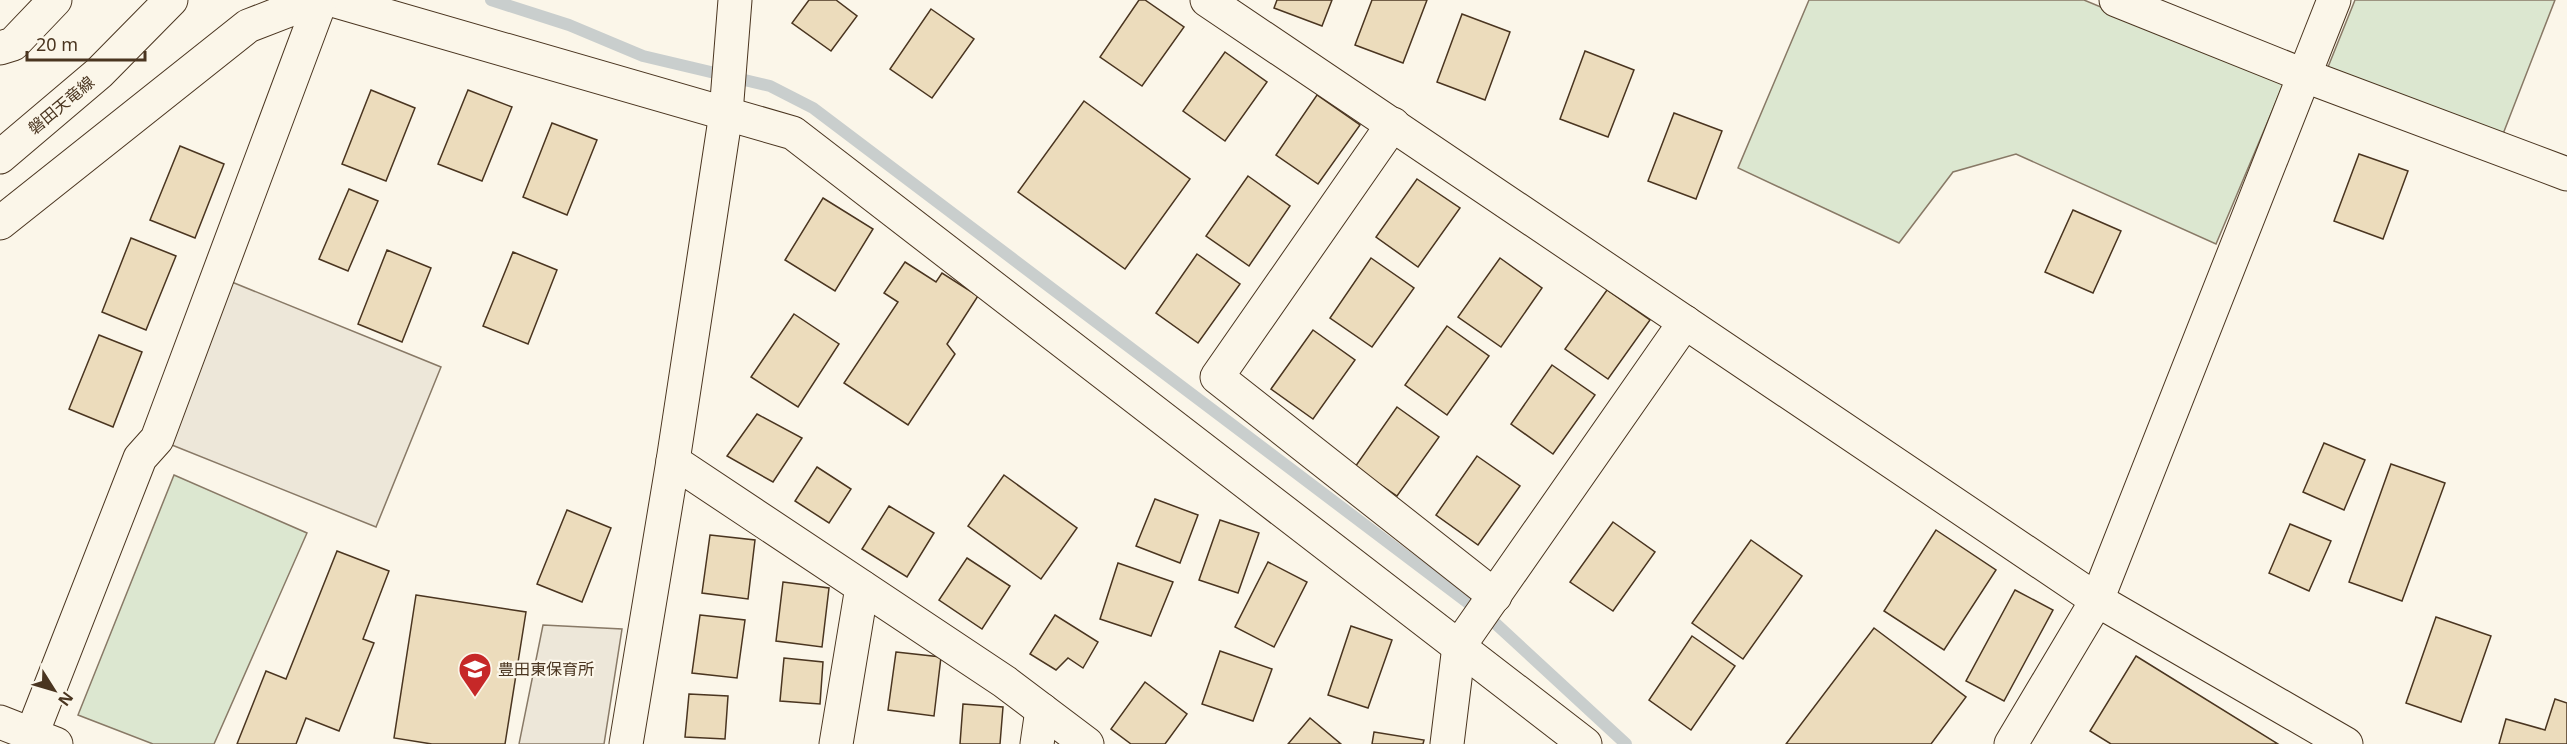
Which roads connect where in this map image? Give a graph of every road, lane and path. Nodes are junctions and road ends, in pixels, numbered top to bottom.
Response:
1 (55, 0) edge
2 (171, 0) edge
3 (315, 0) edge
4 (321, 0) edge
5 (332, 0) edge
6 (1208, 0) edge
7 (2116, 0) edge
8 (2334, 0) edge
9 (735, 15) edge
10 (0, 48) edge
11 (2303, 75) junction
12 (726, 113) junction
13 (1393, 124) junction
14 (0, 157) edge
15 (2567, 174) edge
16 (0, 223) edge
17 (1685, 322) junction
18 (674, 462) junction
19 (862, 586) junction
20 (1494, 596) junction
21 (2097, 600) junction
22 (1459, 646) junction
23 (1042, 710) junction
24 (0, 722) edge
25 (39, 741) edge
26 (626, 744) edge
27 (836, 744) edge
28 (1037, 744) edge
29 (1087, 744) edge
30 (1447, 744) edge
31 (1585, 744) edge
32 (2011, 744) edge
33 (2346, 744) edge

1 - 10 street
2 - 14 street, 磐田天竜線
3 - 16 street
4 - 25 street
5 - 12 street
6 - 13 street
7 - 11 street
8 - 11 street
9 - 12 street
11 - 15 street
11 - 21 street
12 - 18 street
12 - 22 street
13 - 17 street
13 - 20 street
17 - 20 street
17 - 21 street
18 - 19 street
18 - 26 street
19 - 23 street
19 - 27 street
20 - 22 street
21 - 32 street
21 - 33 street
22 - 30 street
22 - 31 street
23 - 28 street
23 - 29 street
24 - 25 street

